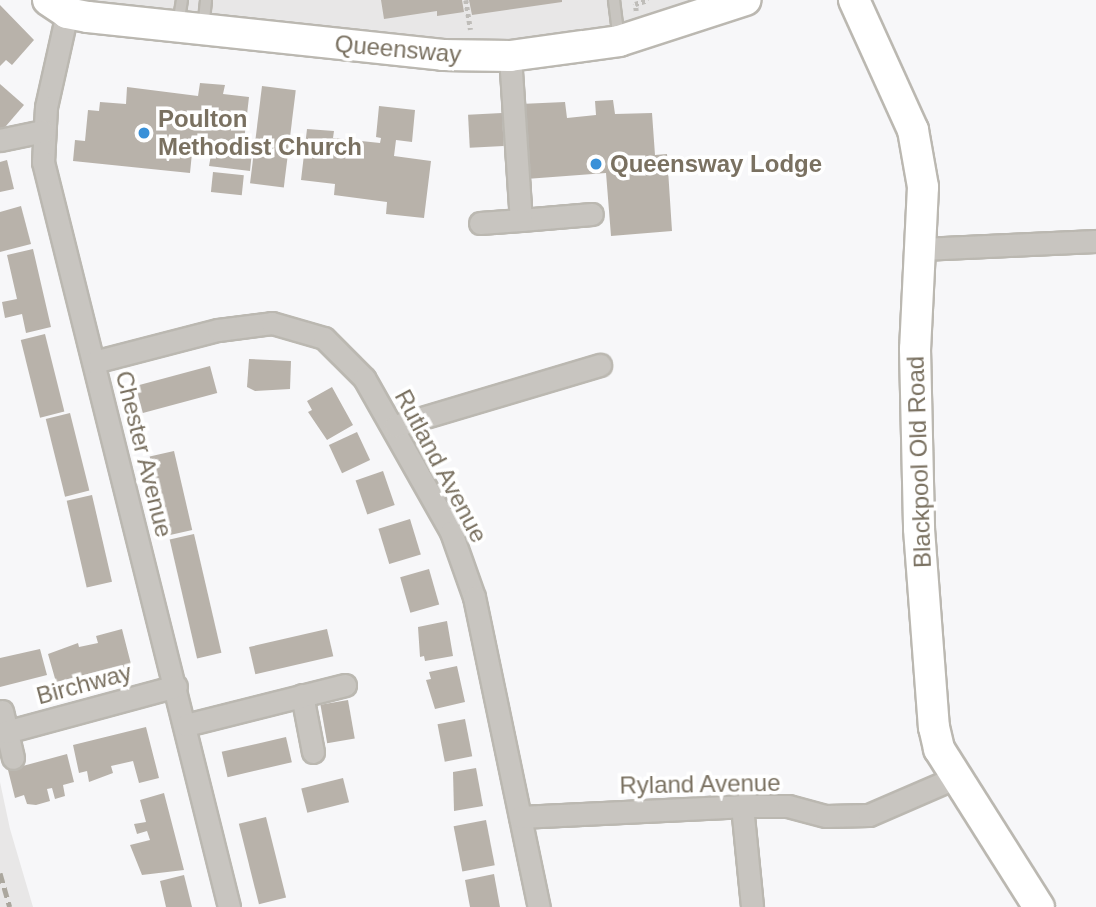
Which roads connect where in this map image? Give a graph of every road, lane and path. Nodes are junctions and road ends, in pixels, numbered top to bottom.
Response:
1 (614, 0) edge
2 (746, 0) edge
3 (854, 0) edge
4 (58, 6) edge
5 (192, 14) edge
6 (620, 41) junction
7 (510, 56) junction
8 (43, 131) junction
9 (0, 140) edge
10 (592, 214) dead end
11 (521, 220) junction
12 (480, 223) dead end
13 (1096, 241) edge
14 (922, 249) junction
15 (94, 362) junction
16 (600, 365) dead end
17 (395, 426) junction
18 (345, 685) dead end
19 (176, 686) junction
20 (302, 695) junction
21 (2, 711) dead end
22 (186, 725) junction
23 (6, 732) junction
24 (313, 752) dead end
25 (13, 758) dead end
26 (957, 777) junction
27 (742, 806) junction
28 (520, 817) junction
29 (229, 907) edge
30 (539, 907) edge
31 (752, 907) edge
32 (1039, 907) edge

1 - 6 lane
2 - 6 street, Queensway
3 - 14 street, Blackpool Old Road
4 - 5 street, Queensway
4 - 8 street, Chester Avenue
5 - 7 street, Queensway
6 - 7 street, Queensway
7 - 11 street
8 - 9 street
8 - 15 street, Chester Avenue
10 - 11 street
11 - 12 street
13 - 14 street
14 - 26 street, Blackpool Old Road
15 - 17 street, Rutland Avenue
15 - 19 street, Chester Avenue
16 - 17 street
17 - 28 street, Rutland Avenue
18 - 20 street
19 - 22 street, Chester Avenue
19 - 23 street, Birchway
20 - 22 street
20 - 24 street
21 - 23 street
22 - 29 street, Chester Avenue
23 - 25 street
26 - 27 street, Ryland Avenue
26 - 32 street, Blackpool Old Road
27 - 28 street, Ryland Avenue
27 - 31 street
28 - 30 street, Rutland Avenue

